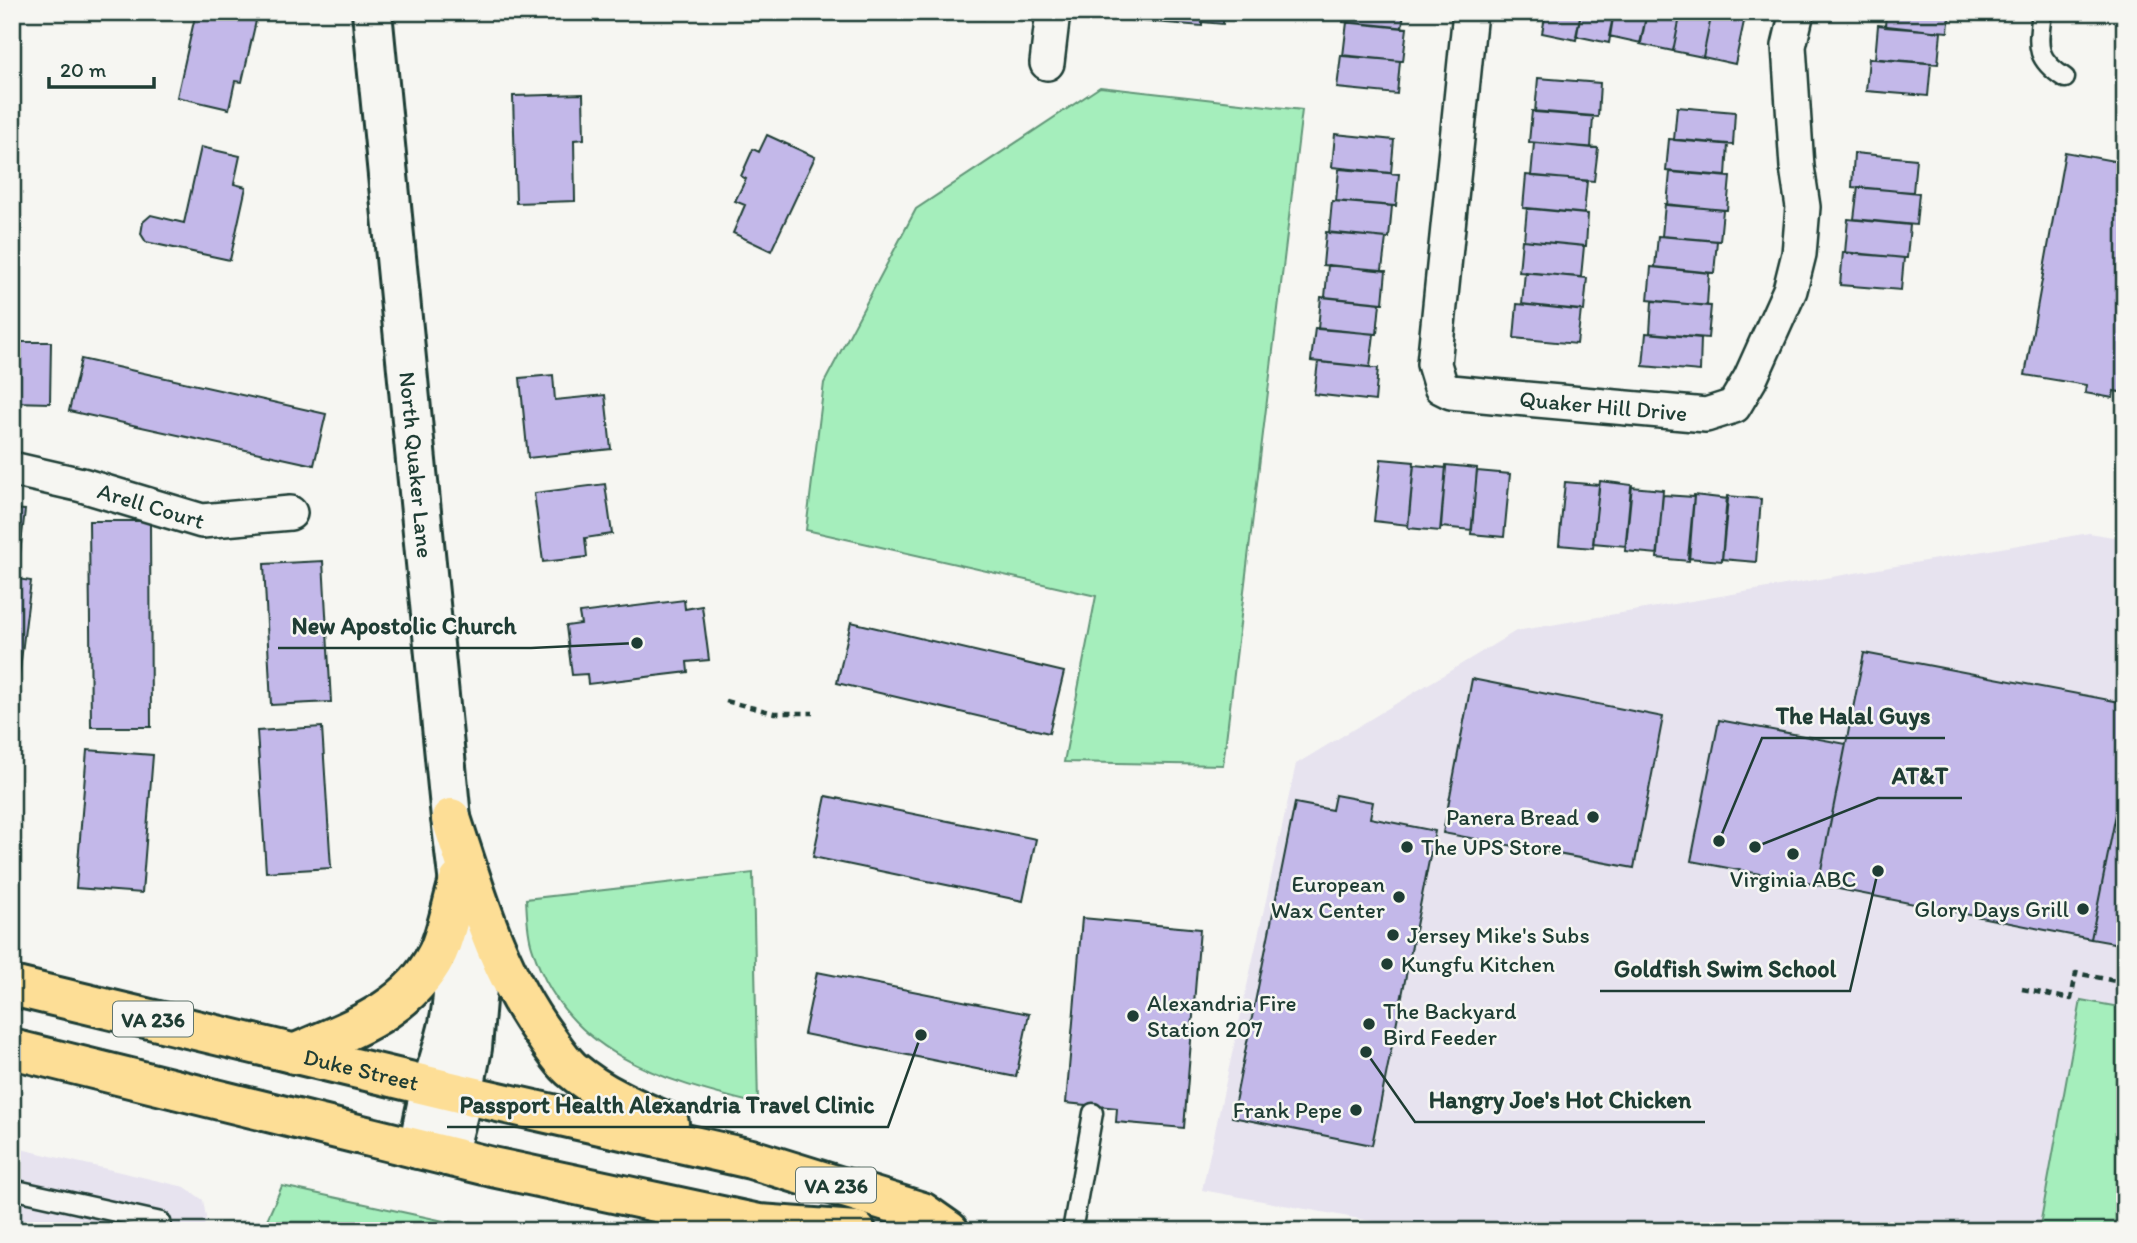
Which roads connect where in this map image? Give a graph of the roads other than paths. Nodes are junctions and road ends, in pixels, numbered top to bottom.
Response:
1 (373, 12) edge
2 (1053, 12) edge
3 (1469, 12) edge
4 (1797, 12) edge
5 (2042, 12) edge
6 (1047, 63) dead end
7 (2064, 78) dead end
8 (12, 469) edge
9 (290, 513) dead end
10 (451, 818) junction
11 (459, 881) junction
12 (12, 986) edge
13 (12, 1049) edge
14 (294, 1054) junction
15 (447, 1090) junction
16 (1093, 1113) dead end
17 (433, 1152) junction
18 (751, 1159) junction
19 (12, 1189) edge
20 (159, 1231) edge
21 (856, 1231) edge
22 (949, 1231) edge
23 (1072, 1231) edge

1 - 10 main road, North Quaker Lane
2 - 6 street
3 - 4 street, Quaker Hill Drive
5 - 7 lane
8 - 9 street, Arell Court
10 - 11 main road, North Quaker Lane
10 - 18 main road
11 - 14 main road
11 - 15 main road, North Quaker Lane
12 - 14 main road, Duke Street / VA 236
13 - 17 main road, VA 236
14 - 15 main road, Duke Street / VA 236
15 - 17 main road, North Quaker Lane
15 - 18 main road, Duke Street / VA 236
16 - 23 lane
17 - 21 main road, VA 236
18 - 22 main road, Duke Street / VA 236
19 - 20 lane

